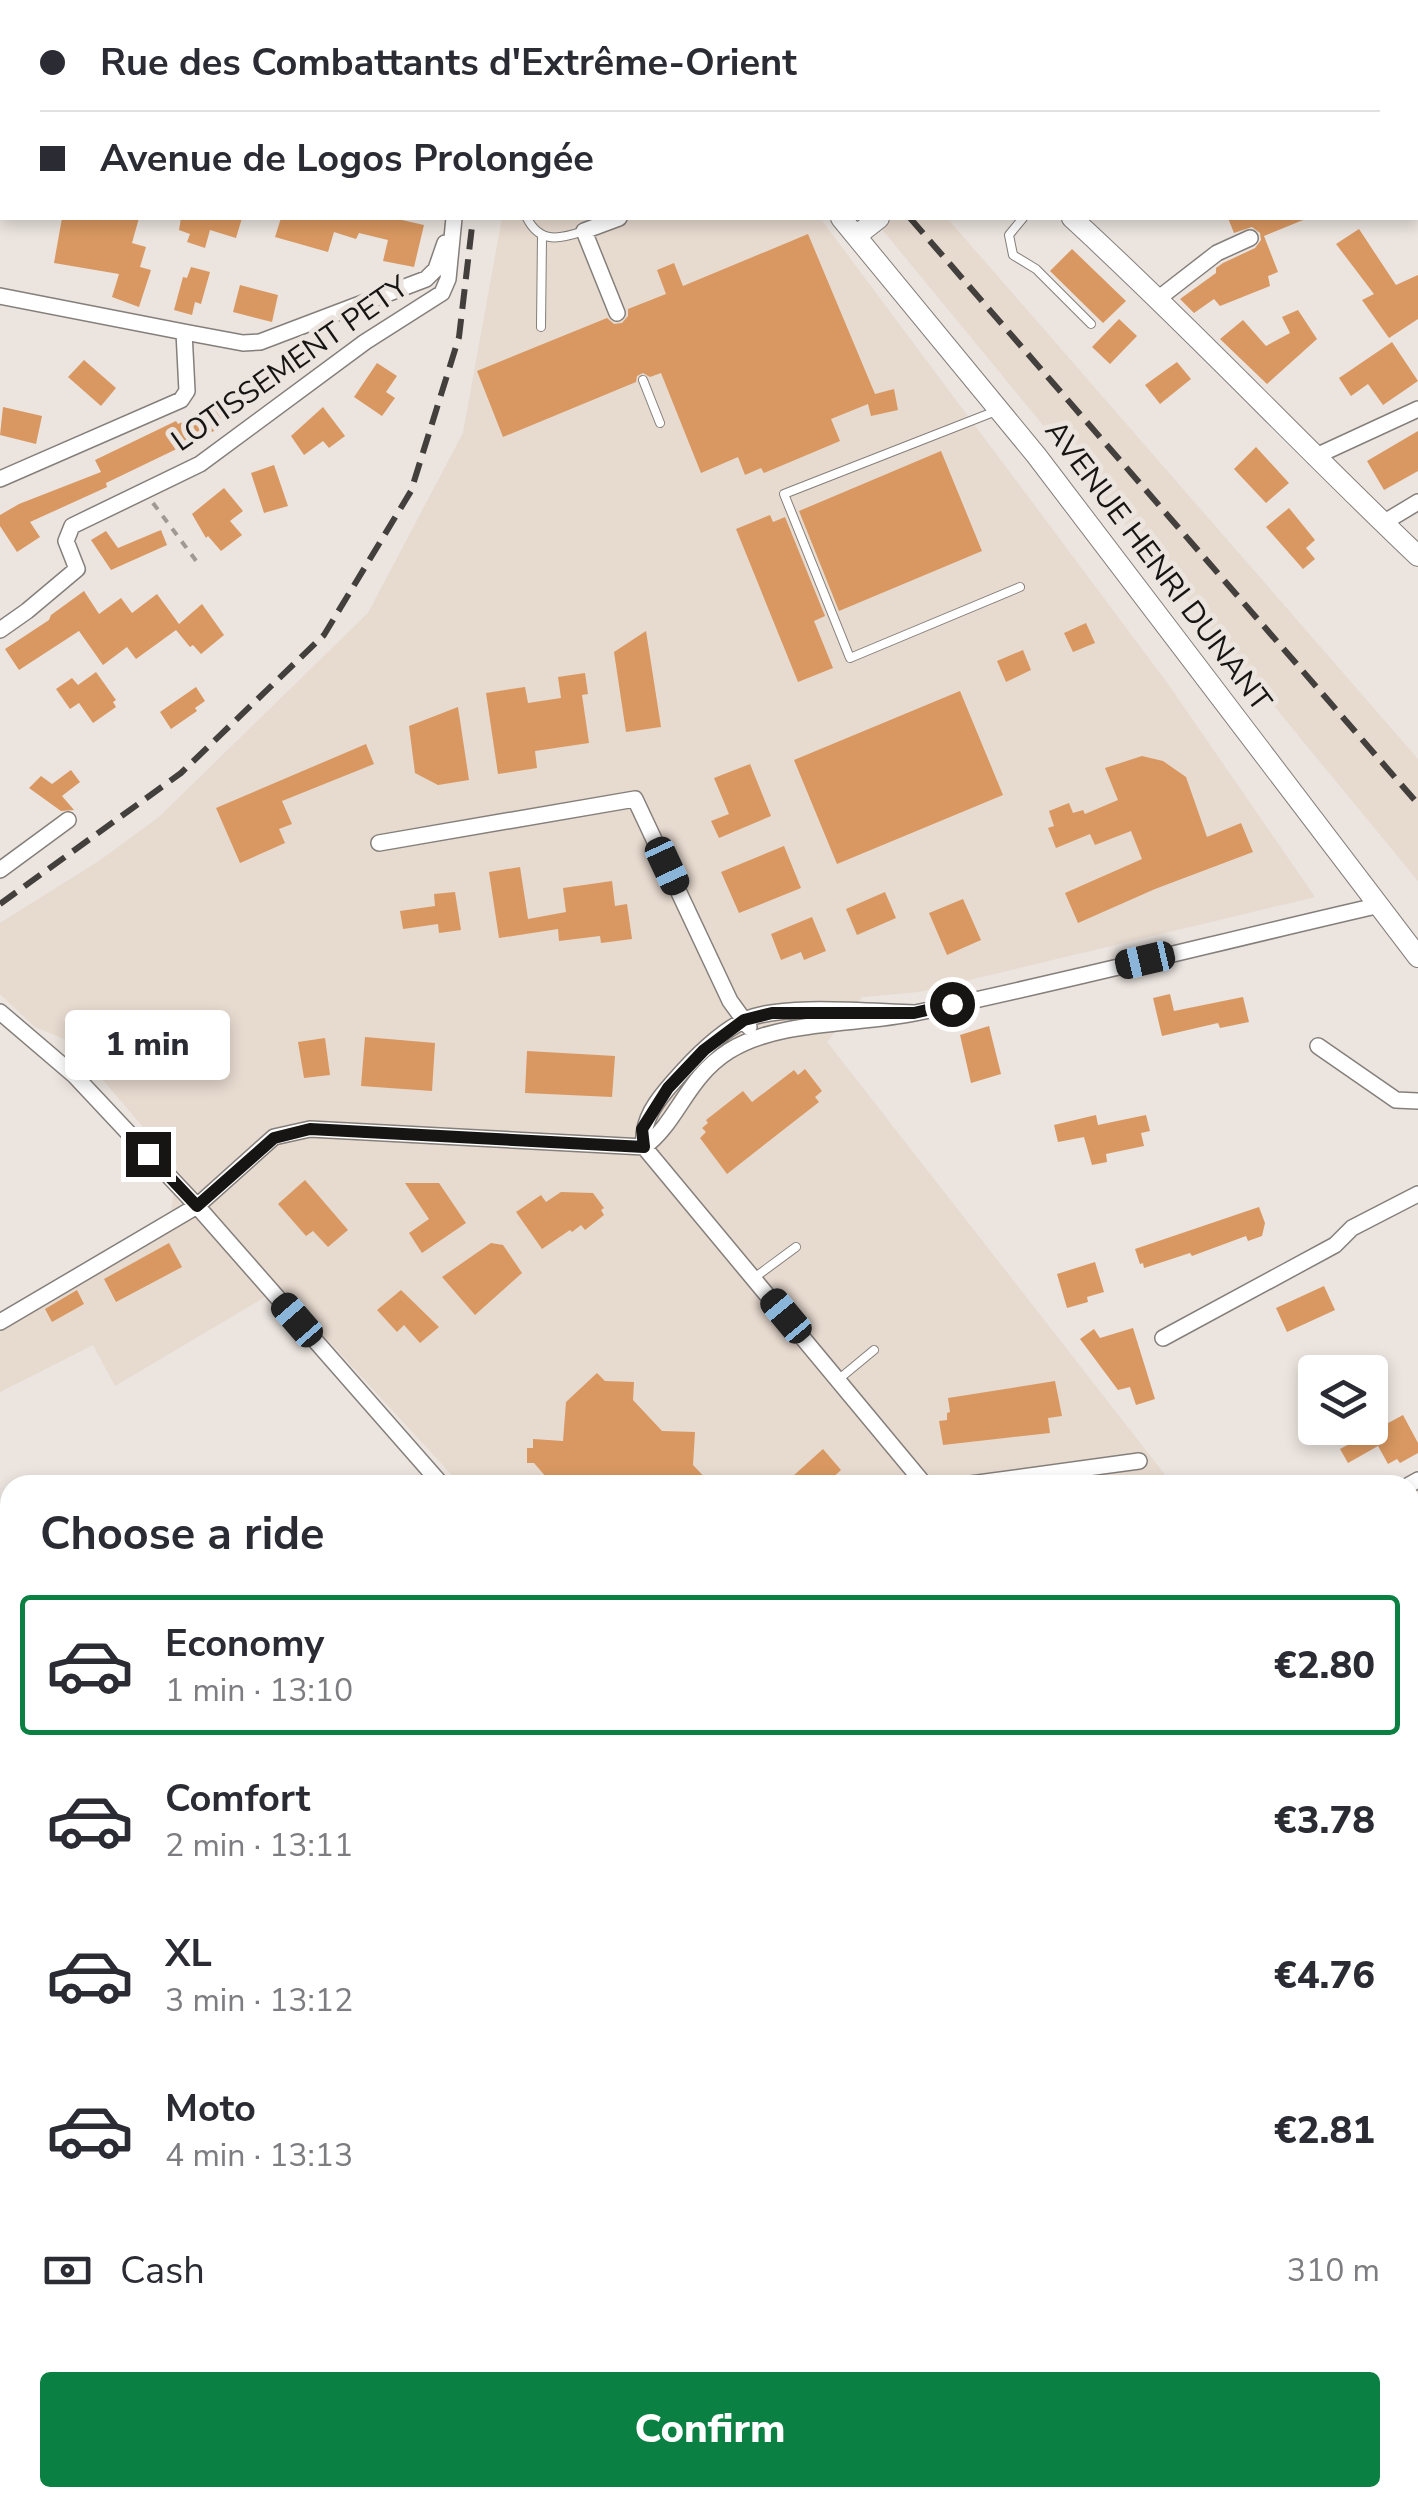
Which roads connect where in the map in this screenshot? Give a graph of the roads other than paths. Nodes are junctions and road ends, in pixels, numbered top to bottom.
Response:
1 (454, 220) edge
2 (454, 220) edge
3 (529, 220) edge
4 (614, 220) edge
5 (843, 220) edge
6 (876, 220) edge
7 (1021, 220) edge
8 (1078, 220) edge
9 (584, 231) junction
10 (542, 236) junction
11 (856, 236) junction
12 (1250, 238) dead end
13 (0, 296) edge
14 (1159, 298) junction
15 (618, 313) dead end
16 (1091, 324) dead end
17 (541, 327) dead end
18 (184, 332) junction
19 (643, 380) dead end
20 (1000, 409) junction
21 (1418, 409) edge
22 (660, 423) dead end
23 (1314, 457) junction
24 (0, 478) edge
25 (1418, 502) edge
26 (1383, 523) junction
27 (1418, 556) edge
28 (1020, 587) dead end
29 (0, 630) edge
30 (68, 820) dead end
31 (379, 843) dead end
32 (0, 870) edge
33 (1376, 906) junction
34 (1418, 958) edge
35 (0, 1012) edge
36 (914, 1013) junction
37 (744, 1020) junction
38 (757, 1038) junction
39 (1318, 1046) dead end
40 (1418, 1101) edge
41 (644, 1147) junction
42 (1418, 1194) edge
43 (197, 1206) junction
44 (796, 1248) dead end
45 (754, 1278) junction
46 (0, 1322) edge
47 (1163, 1338) dead end
48 (874, 1350) dead end
49 (838, 1380) junction
50 (1138, 1461) dead end
51 (431, 1475) edge
52 (918, 1475) edge
53 (1036, 1475) edge

1 - 18 street
2 - 29 street, LOTISSEMENT PETY
3 - 10 lane
4 - 9 street
5 - 11 street, AVENUE HENRI DUNANT
6 - 11 street
7 - 16 lane
8 - 14 street
9 - 10 lane
9 - 15 street
10 - 17 lane
11 - 20 street, AVENUE HENRI DUNANT
12 - 14 street
13 - 18 street
14 - 23 street
18 - 24 street
19 - 22 lane
20 - 28 lane
20 - 33 street, AVENUE HENRI DUNANT
21 - 23 street
23 - 26 street
25 - 26 street
26 - 27 street
30 - 32 street
31 - 37 street
33 - 34 street, AVENUE HENRI DUNANT
33 - 36 street
35 - 43 street
36 - 37 street
36 - 38 street
37 - 38 street
37 - 41 street
38 - 41 street
39 - 40 street
41 - 43 street
41 - 45 street
42 - 47 street
43 - 46 street
43 - 51 street
44 - 45 lane
45 - 49 street
48 - 49 lane
49 - 52 street
50 - 53 street

